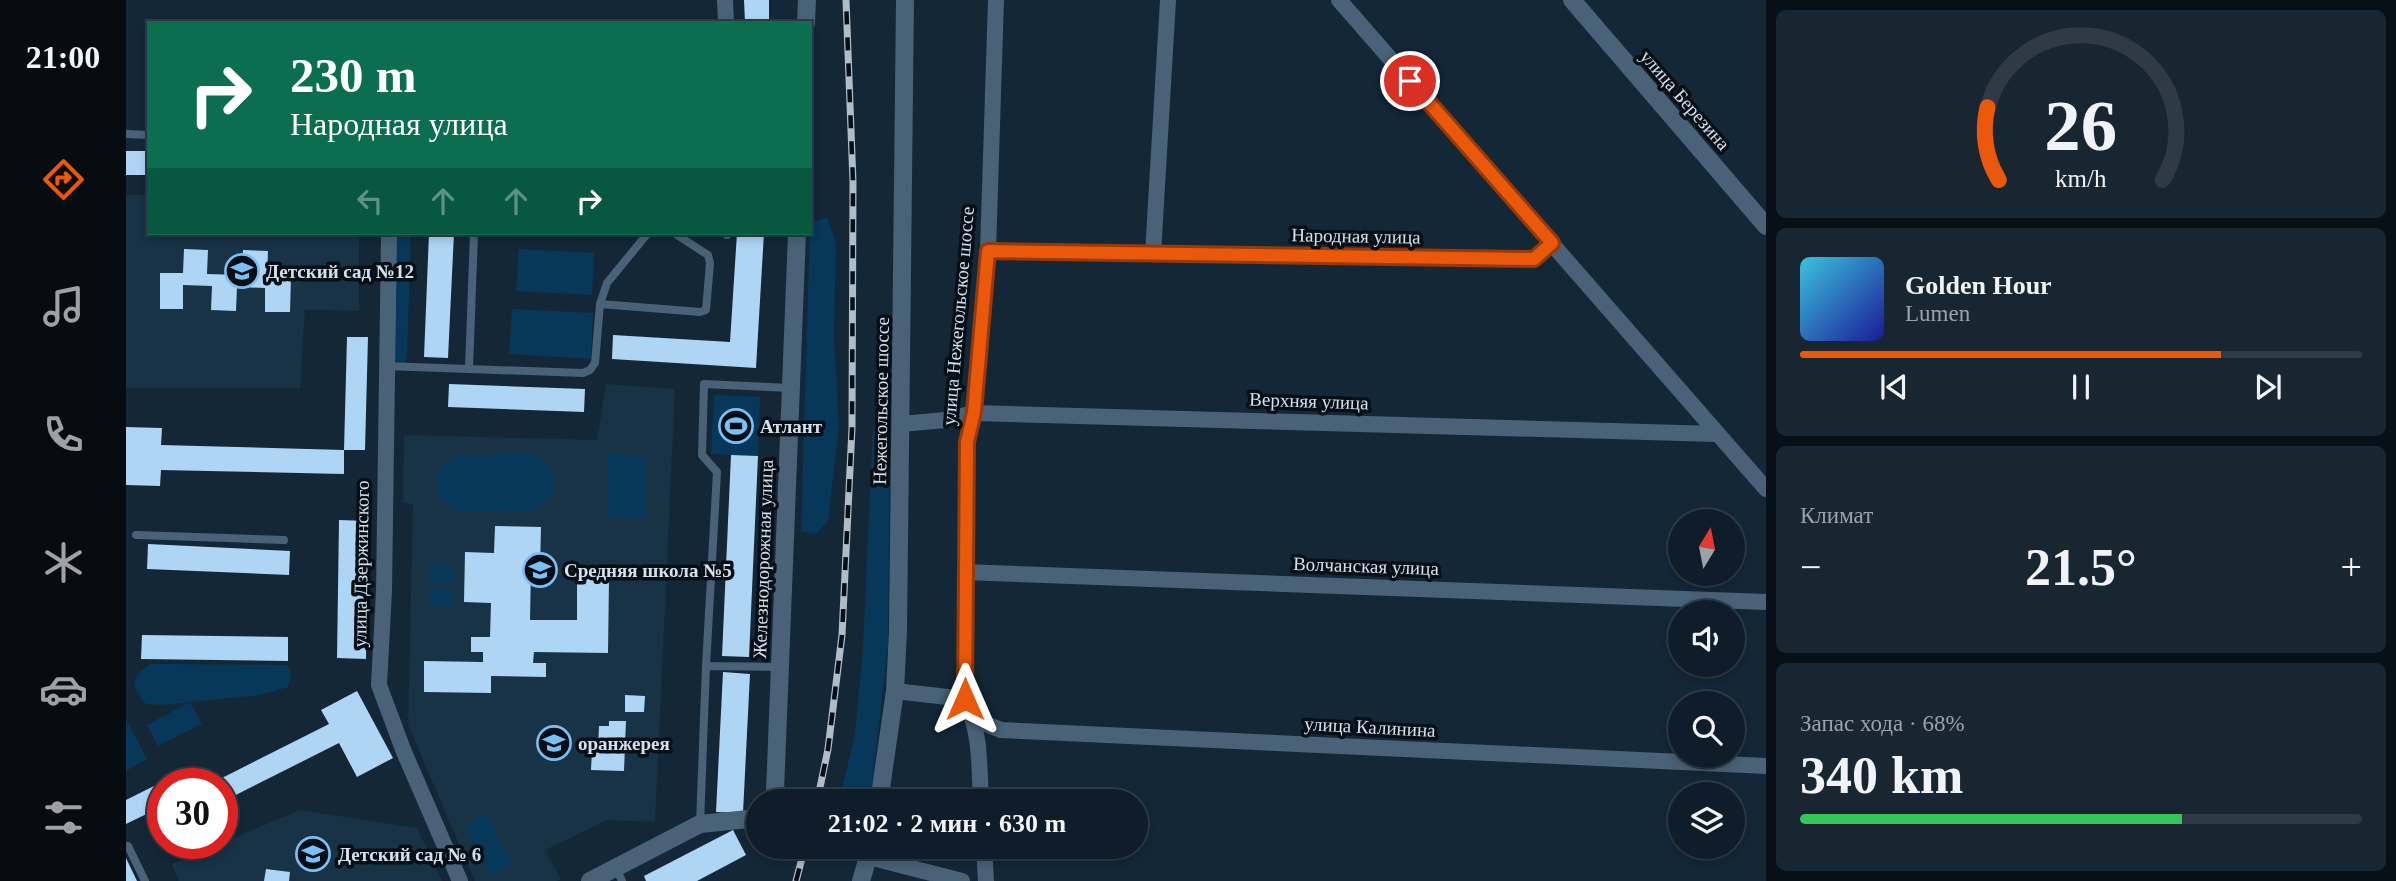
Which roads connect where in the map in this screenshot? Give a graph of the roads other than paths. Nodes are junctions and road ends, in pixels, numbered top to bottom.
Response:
1 (725, 0) edge
2 (807, 0) edge
3 (905, 0) edge
4 (996, 0) edge
5 (1168, 0) edge
6 (1339, 0) edge
7 (1572, 0) edge
8 (726, 21) edge
9 (806, 21) edge
10 (126, 134) edge
11 (147, 135) edge
12 (1766, 226) edge
13 (389, 235) edge
14 (474, 235) edge
15 (646, 235) edge
16 (677, 235) edge
17 (797, 235) edge
18 (1552, 243) junction
19 (988, 251) junction
20 (1153, 254) junction
21 (600, 304) junction
22 (386, 366) junction
23 (469, 369) junction
24 (791, 388) junction
25 (974, 412) junction
26 (901, 424) junction
27 (1716, 433) junction
28 (1766, 489) edge
29 (136, 535) dead end
30 (284, 540) dead end
31 (965, 572) junction
32 (1766, 602) edge
33 (706, 666) junction
34 (780, 667) junction
35 (895, 691) junction
36 (965, 699) junction
37 (975, 719) junction
38 (1766, 766) edge
39 (775, 789) edge
40 (881, 789) edge
41 (980, 789) edge
42 (746, 819) edge
43 (700, 824) junction
44 (126, 846) edge
45 (868, 859) edge
46 (892, 859) edge
47 (985, 859) edge
48 (619, 875) edge
49 (145, 881) edge
50 (460, 881) edge
51 (590, 881) edge
52 (861, 881) edge
53 (962, 881) edge
54 (986, 881) edge

1 - 8 street
2 - 9 street
3 - 26 street, Нежегольское шоссе
4 - 19 street, улица Нежегольское шоссе
5 - 20 street
6 - 18 street
7 - 12 street, улица Березина
10 - 11 lane
13 - 22 street, улица Дзержинского
14 - 23 lane
15 - 21 lane
16 - 21 lane
17 - 24 street, Железнодорожная улица
18 - 20 street, Народная улица
18 - 27 street
19 - 20 street, Народная улица
19 - 25 street, улица Нежегольское шоссе
21 - 23 lane
22 - 23 lane
22 - 50 street, улица Дзержинского
24 - 33 lane
24 - 34 street, Железнодорожная улица
25 - 26 street, Верхняя улица
25 - 27 street, Верхняя улица
25 - 31 street, улица Нежегольское шоссе
26 - 35 street, Нежегольское шоссе
27 - 28 street
29 - 30 lane
31 - 32 street, Волчанская улица
31 - 36 street, улица Нежегольское шоссе
33 - 34 lane
33 - 43 lane
34 - 39 street, Железнодорожная улица
35 - 36 street
35 - 40 street, Нежегольское шоссе
36 - 37 street, улица Нежегольское шоссе
37 - 38 street, улица Калинина
37 - 41 street, улица Нежегольское шоссе
42 - 43 street
43 - 48 street
44 - 49 lane
45 - 52 street
46 - 53 street
47 - 54 street
48 - 51 street

